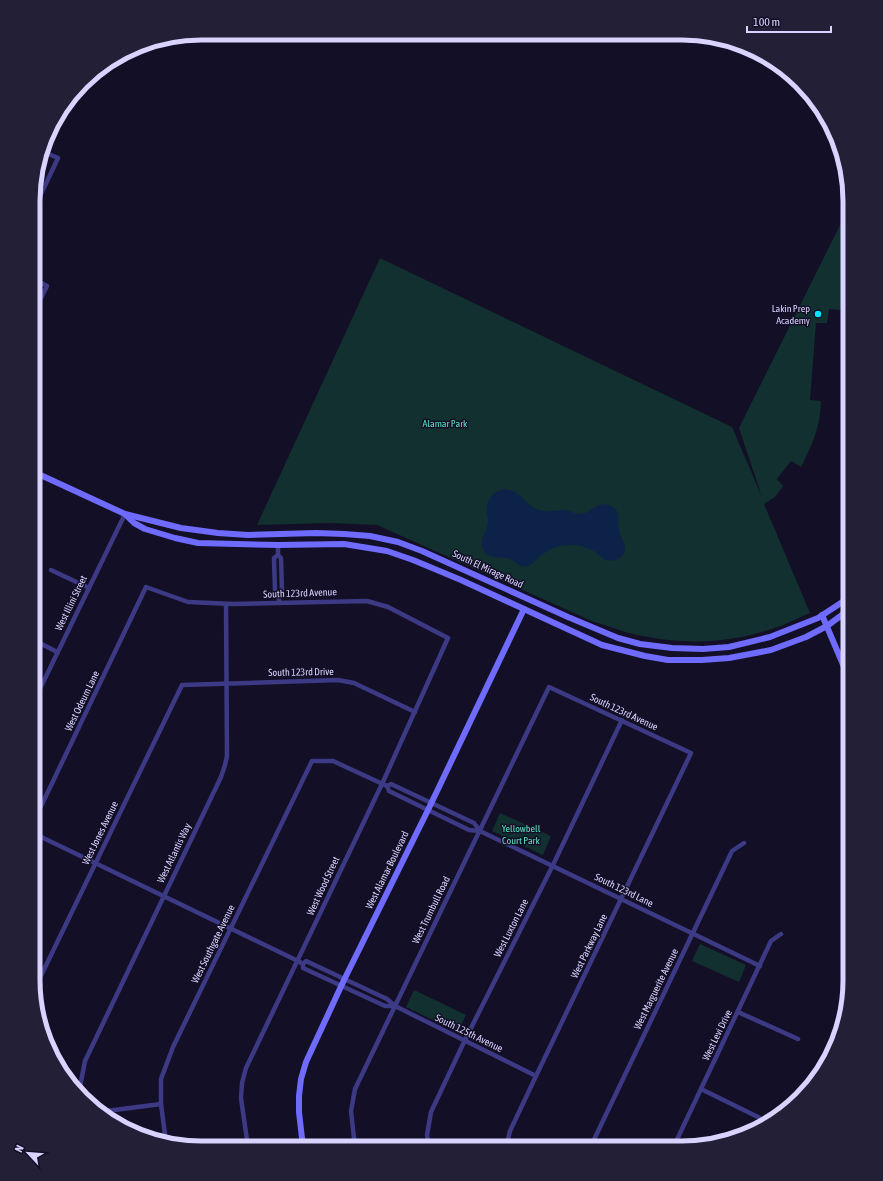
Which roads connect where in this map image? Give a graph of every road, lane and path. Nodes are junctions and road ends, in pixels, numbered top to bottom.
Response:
1 (47, 153) edge
2 (40, 196) edge
3 (40, 282) edge
4 (40, 300) edge
5 (40, 475) edge
6 (125, 514) junction
7 (278, 545) junction
8 (52, 570) dead end
9 (146, 587) joint
10 (88, 588) junction
11 (843, 602) edge
12 (279, 603) junction
13 (226, 604) junction
14 (524, 609) junction
15 (843, 614) edge
16 (822, 615) junction
17 (827, 626) junction
18 (448, 638) joint
19 (40, 643) edge
20 (57, 652) junction
21 (843, 664) edge
22 (226, 683) junction
23 (182, 685) joint
24 (549, 687) joint
25 (40, 688) edge
26 (415, 712) junction
27 (622, 720) junction
28 (691, 753) joint
29 (312, 761) joint
30 (382, 784) junction
31 (387, 786) junction
32 (432, 803) junction
33 (40, 808) edge
34 (428, 810) junction
35 (480, 831) junction
36 (40, 836) edge
37 (744, 842) dead end
38 (96, 863) junction
39 (553, 865) junction
40 (163, 896) junction
41 (621, 900) junction
42 (230, 928) junction
43 (693, 933) junction
44 (781, 934) dead end
45 (298, 961) junction
46 (303, 964) junction
47 (760, 966) junction
48 (40, 978) edge
49 (344, 980) junction
50 (342, 986) junction
51 (394, 1006) junction
52 (738, 1012) junction
53 (798, 1039) dead end
54 (465, 1040) junction
55 (536, 1076) junction
56 (80, 1086) edge
57 (701, 1090) junction
58 (161, 1104) junction
59 (107, 1111) edge
60 (760, 1118) dead end
61 (165, 1137) edge
62 (247, 1141) edge
63 (302, 1141) edge
64 (354, 1141) edge
65 (428, 1141) edge
66 (508, 1141) edge
67 (593, 1141) edge
68 (676, 1141) edge

1 - 2 street
3 - 4 street
5 - 6 main road, South El Mirage Road
6 - 7 main road, South El Mirage Road
6 - 10 street, West Illini Street
6 - 16 main road, South El Mirage Road
7 - 12 street
7 - 14 main road, South El Mirage Road
8 - 10 street
9 - 13 street, South 123rd Avenue
9 - 33 street, West Odeum Lane
10 - 20 street, West Illini Street
11 - 16 main road, South El Mirage Road
12 - 13 street, South 123rd Avenue
12 - 18 street, South 123rd Avenue
13 - 22 street, West Atlantis Way
14 - 17 main road, South El Mirage Road
14 - 32 main road, West Alamar Boulevard
15 - 17 main road, South El Mirage Road
16 - 17 main road
17 - 21 main road
18 - 26 street, West Wood Street
19 - 20 street
20 - 25 street, West Illini Street
22 - 23 street, South 123rd Drive
22 - 26 street, South 123rd Drive
22 - 40 street, West Atlantis Way
23 - 38 street, West Jones Avenue
24 - 27 street, South 123rd Avenue
24 - 35 street, West Trumbull Road
26 - 30 street, West Wood Street
27 - 28 street, South 123rd Avenue
27 - 39 street, West Luxton Lane
28 - 41 street, West Parkway Lane
29 - 30 street, South 123rd Lane
29 - 42 street, West Southgate Avenue
30 - 31 street, South 123rd Lane
30 - 45 street, West Wood Street
31 - 32 street, South 123rd Lane
31 - 34 street, South 123rd Lane
32 - 34 main road, West Alamar Boulevard
32 - 35 street, South 123rd Lane
34 - 35 street, South 123rd Lane
34 - 49 main road, West Alamar Boulevard
35 - 39 street, South 123rd Lane
35 - 51 street, West Trumbull Road
36 - 38 street, South 125th Avenue
37 - 43 street, West Marguerite Avenue
38 - 40 street, South 125th Avenue
38 - 48 street, West Jones Avenue
39 - 41 street, South 123rd Lane
39 - 54 street, West Luxton Lane
40 - 42 street, South 125th Avenue
40 - 56 street, West Atlantis Way
41 - 43 street, South 123rd Lane
41 - 55 street, West Parkway Lane
42 - 45 street, South 125th Avenue
42 - 58 street, West Southgate Avenue
43 - 47 street, South 123rd Lane
43 - 67 street, West Marguerite Avenue
44 - 47 street, West Levi Drive
45 - 46 street, South 125th Avenue
45 - 62 street, West Wood Street
46 - 49 street, South 125th Avenue
46 - 50 street, South 125th Avenue
47 - 52 street, West Levi Drive
49 - 50 main road, West Alamar Boulevard
49 - 51 street, South 125th Avenue
50 - 51 street, South 125th Avenue
50 - 63 main road, West Alamar Boulevard
51 - 54 street, South 125th Avenue
51 - 64 street, West Trumbull Road
52 - 53 street
52 - 57 street, West Levi Drive
54 - 55 street, South 125th Avenue
54 - 65 street, West Luxton Lane
55 - 66 street, West Parkway Lane
57 - 60 street
57 - 68 street, West Levi Drive
58 - 59 street
58 - 61 street, West Southgate Avenue

